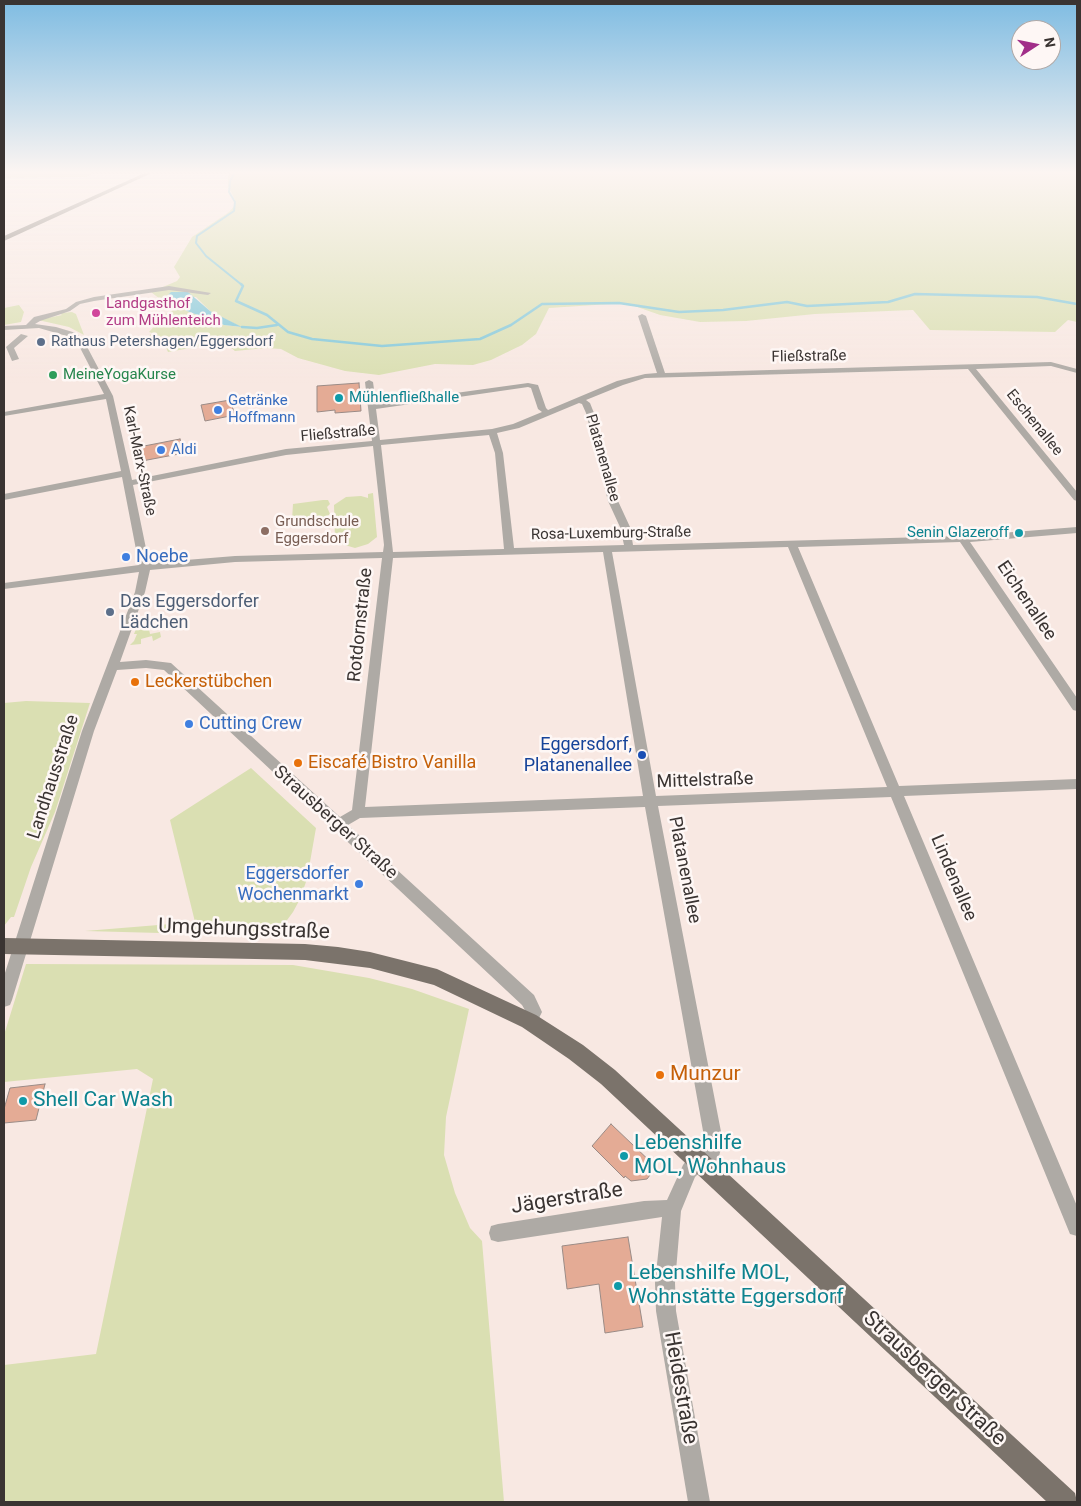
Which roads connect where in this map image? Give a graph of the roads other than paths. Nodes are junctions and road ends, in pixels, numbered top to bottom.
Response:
1 (208, 293) dead end
2 (642, 316) dead end
3 (29, 326) junction
4 (4, 328) edge
5 (24, 336) dead end
6 (7, 347) edge
7 (4, 360) edge
8 (970, 366) junction
9 (1077, 370) edge
10 (660, 374) junction
11 (369, 382) dead end
12 (109, 396) junction
13 (580, 400) junction
14 (372, 407) junction
15 (548, 413) junction
16 (4, 414) edge
17 (492, 432) junction
18 (376, 444) junction
19 (128, 478) junction
20 (4, 497) edge
21 (1077, 498) edge
22 (1077, 530) edge
23 (963, 539) junction
24 (792, 544) junction
25 (629, 548) junction
26 (607, 549) junction
27 (509, 551) junction
28 (387, 554) junction
29 (145, 568) junction
30 (4, 586) edge
31 (112, 666) junction
32 (1077, 707) edge
33 (1077, 784) edge
34 (895, 792) junction
35 (651, 802) junction
36 (358, 813) junction
37 (338, 825) junction
38 (11, 946) edge
39 (477, 995) joint
40 (4, 1000) edge
41 (531, 1017) junction
42 (701, 1163) junction
43 (672, 1211) junction
44 (1077, 1227) edge
45 (498, 1233) dead end
46 (699, 1502) edge
47 (1066, 1502) edge

1 - 3 street
2 - 10 street
3 - 4 street
3 - 12 street, Karl-Marx-Straße
5 - 6 street
6 - 7 street
8 - 9 street, Fließstraße
8 - 10 street, Fließstraße
8 - 21 street, Eschenallee
10 - 13 street, Fließstraße
11 - 14 street, Rotdornstraße
12 - 16 street
12 - 19 street, Karl-Marx-Straße
13 - 15 street, Fließstraße
13 - 25 street, Platanenallee
14 - 15 street, Fließstraße
14 - 18 street, Rotdornstraße
15 - 17 street, Fließstraße
17 - 18 street, Fließstraße
17 - 27 street
18 - 19 street, Fließstraße
18 - 28 street, Rotdornstraße
19 - 20 street, Fließstraße
19 - 29 street, Karl-Marx-Straße
22 - 23 street, Rosa-Luxemburg-Straße
23 - 24 street, Rosa-Luxemburg-Straße
23 - 32 street, Eichenallee
24 - 25 street, Rosa-Luxemburg-Straße
24 - 34 street, Lindenallee
25 - 26 street, Rosa-Luxemburg-Straße
26 - 27 street, Rosa-Luxemburg-Straße
26 - 35 street, Platanenallee
27 - 28 street, Rosa-Luxemburg-Straße
28 - 29 street, Rosa-Luxemburg-Straße
28 - 36 street, Rotdornstraße
29 - 30 street, Rosa-Luxemburg-Straße
29 - 31 street, Landhausstraße
31 - 37 street, Strausberger Straße
31 - 38 street, Landhausstraße
33 - 34 street, Mittelstraße
34 - 35 street, Mittelstraße
34 - 44 street, Lindenallee
35 - 36 street, Mittelstraße
35 - 42 street, Platanenallee
36 - 37 street, Mittelstraße
37 - 41 street, Strausberger Straße
38 - 39 main road, Umgehungsstraße
38 - 40 street, Landhausstraße
39 - 41 main road, Strausberger Straße
41 - 42 main road, Strausberger Straße
42 - 43 street, Heidestraße
42 - 47 main road, Strausberger Straße
43 - 45 street, Jägerstraße
43 - 46 street, Heidestraße

